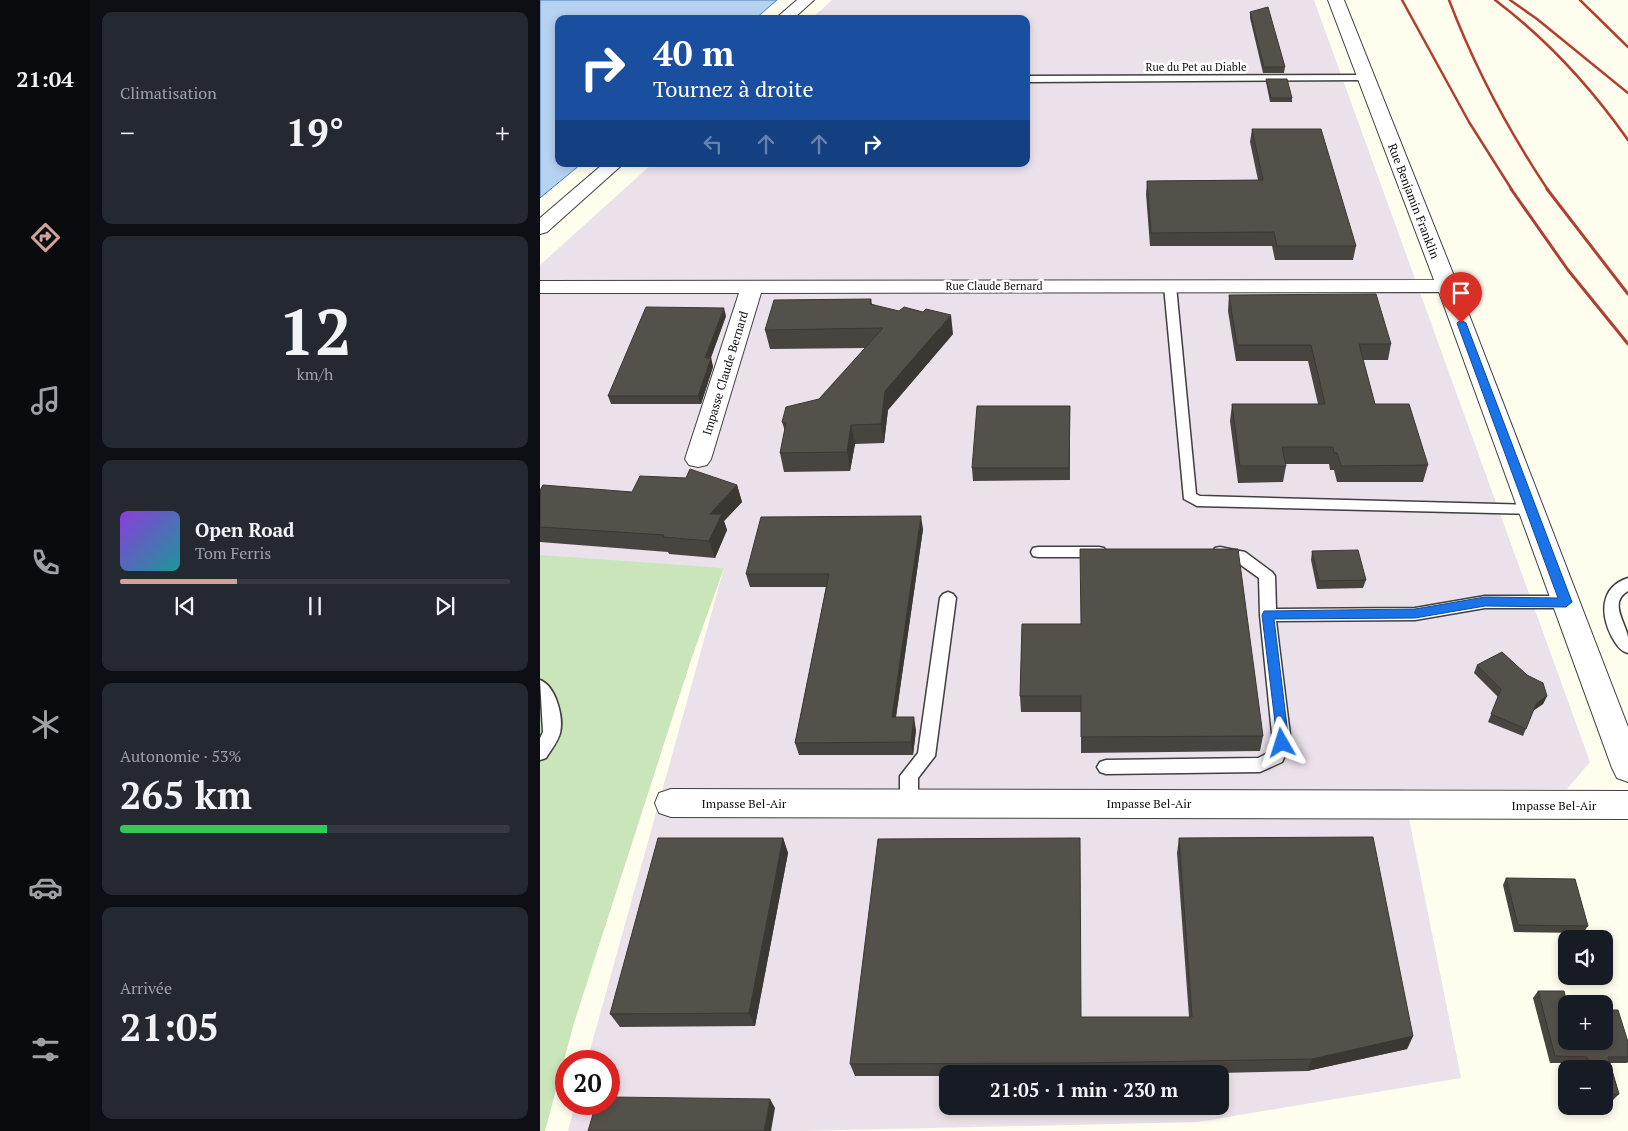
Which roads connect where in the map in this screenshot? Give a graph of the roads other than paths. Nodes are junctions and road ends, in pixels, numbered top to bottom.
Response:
1 (806, 0) edge
2 (1336, 0) edge
3 (788, 15) edge
4 (1366, 78) junction
5 (1030, 79) edge
6 (611, 167) edge
7 (540, 228) edge
8 (752, 286) junction
9 (1170, 286) junction
10 (1447, 286) junction
11 (540, 287) edge
12 (698, 459) dead end
13 (1531, 510) junction
14 (1038, 552) dead end
15 (1116, 552) edge
16 (1203, 552) edge
17 (1628, 584) edge
18 (948, 598) dead end
19 (1566, 602) junction
20 (1268, 615) junction
21 (1628, 647) edge
22 (540, 687) edge
23 (540, 753) edge
24 (1106, 767) dead end
25 (1628, 768) edge
26 (671, 803) dead end
27 (908, 803) junction
28 (1628, 805) edge

1 - 3 street
2 - 4 street, Rue Benjamin Franklin
4 - 5 lane, Rue du Pet au Diable
4 - 10 street, Rue Benjamin Franklin
6 - 7 street
8 - 9 street, Rue Claude Bernard
8 - 11 street, Rue Claude Bernard
8 - 12 street, Impasse Claude Bernard
9 - 10 street, Rue Claude Bernard
9 - 13 lane
10 - 13 street, Rue Benjamin Franklin
13 - 19 street, Rue Benjamin Franklin
14 - 15 lane
16 - 20 lane
17 - 21 lane
18 - 27 lane
19 - 20 lane
19 - 25 street, Rue Benjamin Franklin
20 - 24 lane
22 - 23 lane
26 - 27 street, Impasse Bel-Air
27 - 28 street, Impasse Bel-Air

